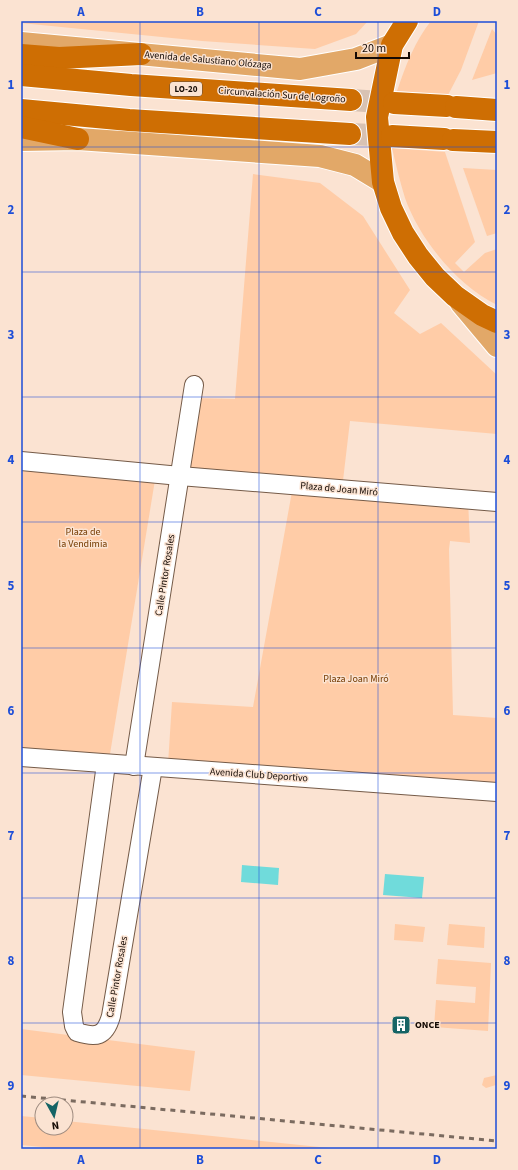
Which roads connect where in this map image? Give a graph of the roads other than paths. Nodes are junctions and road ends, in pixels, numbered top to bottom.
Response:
1 (407, 21) edge
2 (21, 43) edge
3 (392, 45) junction
4 (141, 54) junction
5 (21, 55) edge
6 (21, 76) edge
7 (351, 100) tunnel mouth
8 (394, 103) tunnel mouth
9 (21, 110) edge
10 (497, 110) edge
11 (21, 127) edge
12 (350, 134) tunnel mouth
13 (392, 136) tunnel mouth
14 (78, 139) junction
15 (21, 140) edge
16 (497, 142) edge
17 (383, 182) junction
18 (456, 296) junction
19 (497, 322) edge
20 (497, 346) edge
21 (194, 385) dead end
22 (21, 461) edge
23 (180, 476) junction
24 (497, 502) edge
25 (21, 757) edge
26 (106, 764) junction
27 (134, 766) junction
28 (153, 767) junction
29 (497, 792) edge

1 - 3 highway
2 - 4 main road, Avenida de Salustiano Olózaga
3 - 4 main road, Avenida de Salustiano Olózaga
3 - 17 highway
4 - 5 highway
6 - 7 highway, Circunvalación Sur de Logroño / LO-20
8 - 10 highway
9 - 12 highway
11 - 14 highway
13 - 16 highway
14 - 15 main road
14 - 17 main road
17 - 18 highway
18 - 19 highway
18 - 20 main road
21 - 23 street, Calle Pintor Rosales
22 - 23 street
23 - 24 street, Plaza de Joan Miró
23 - 27 street, Calle Pintor Rosales
25 - 26 street, Avenida Club Deportivo
26 - 27 street, Avenida Club Deportivo
26 - 28 street, Calle Pintor Rosales
27 - 28 street, Avenida Club Deportivo
28 - 29 street, Avenida Club Deportivo

